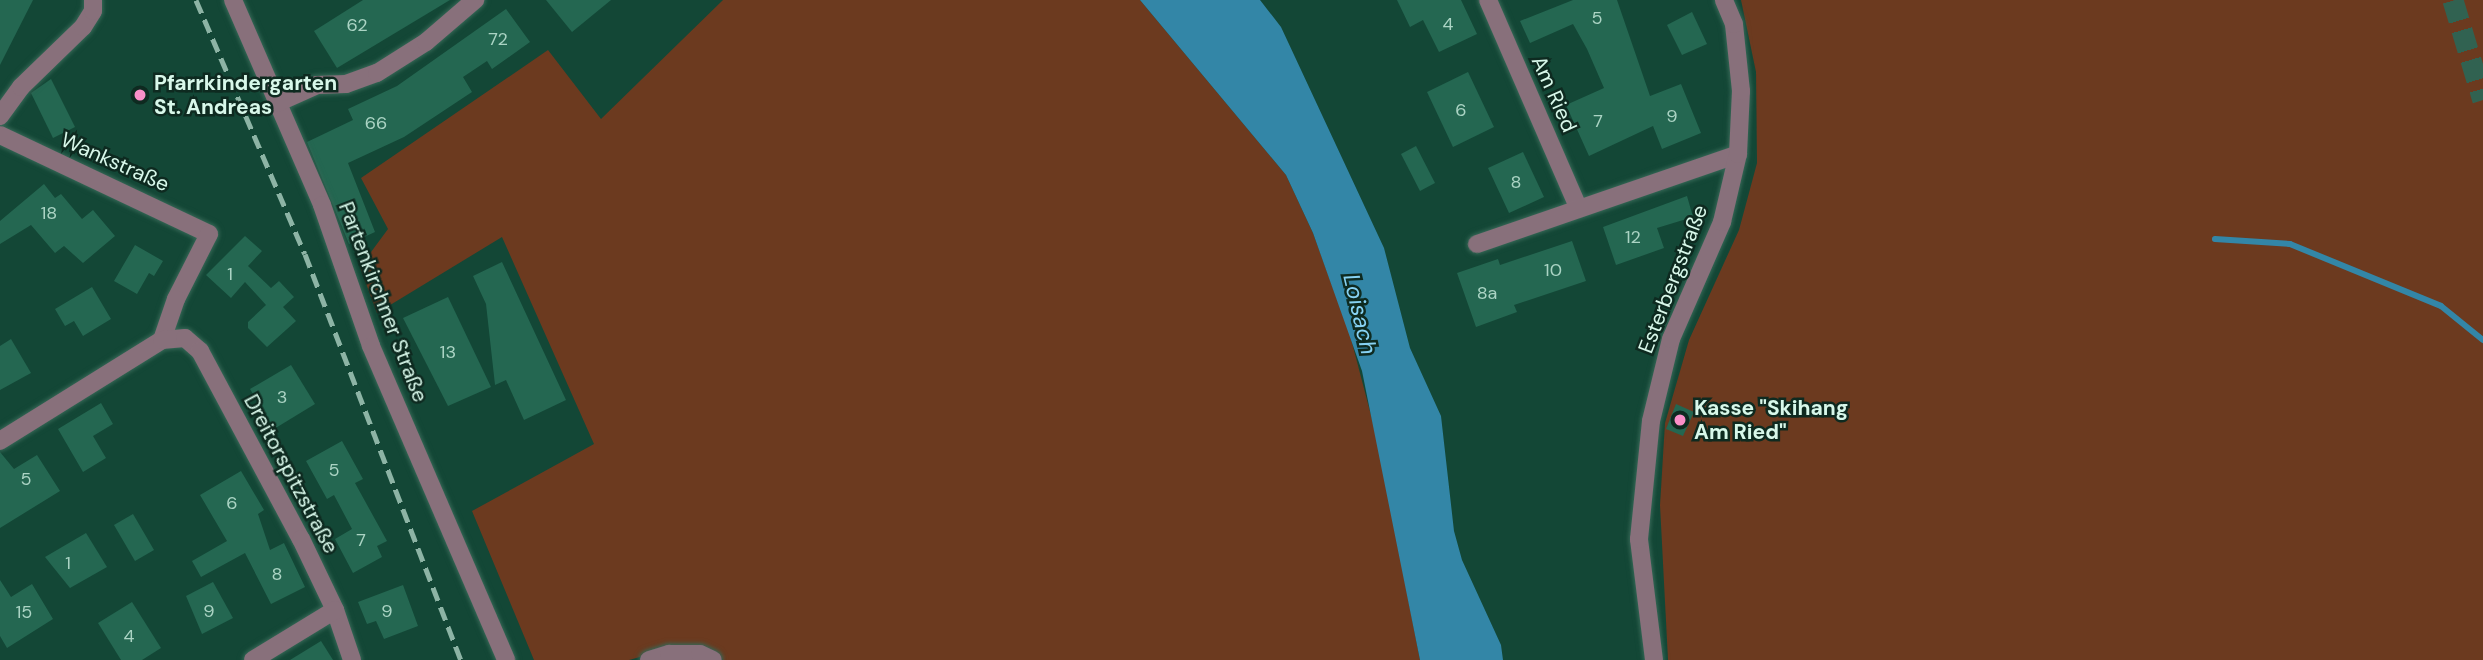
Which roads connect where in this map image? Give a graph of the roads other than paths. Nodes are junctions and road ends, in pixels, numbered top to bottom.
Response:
1 (93, 0) edge
2 (233, 0) edge
3 (475, 0) edge
4 (1488, 0) edge
5 (1724, 0) edge
6 (277, 103) junction
7 (0, 116) edge
8 (0, 135) edge
9 (1738, 155) junction
10 (1578, 207) junction
11 (1477, 244) dead end
12 (162, 341) junction
13 (0, 440) edge
14 (335, 610) junction
15 (253, 660) edge
16 (352, 660) edge
17 (506, 660) edge
18 (649, 660) edge
19 (713, 660) edge
20 (1654, 660) edge

1 - 7 street
2 - 6 street, Partenkirchner Straße
3 - 6 street
4 - 10 street, Am Ried
5 - 9 street, Esterbergstraße
6 - 17 street, Partenkirchner Straße
8 - 12 street, Wankstraße
9 - 10 street
9 - 20 street, Esterbergstraße
10 - 11 street
12 - 13 street
12 - 14 street, Dreitorspitzstraße
14 - 15 street
14 - 16 street, Dreitorspitzstraße
18 - 19 street

